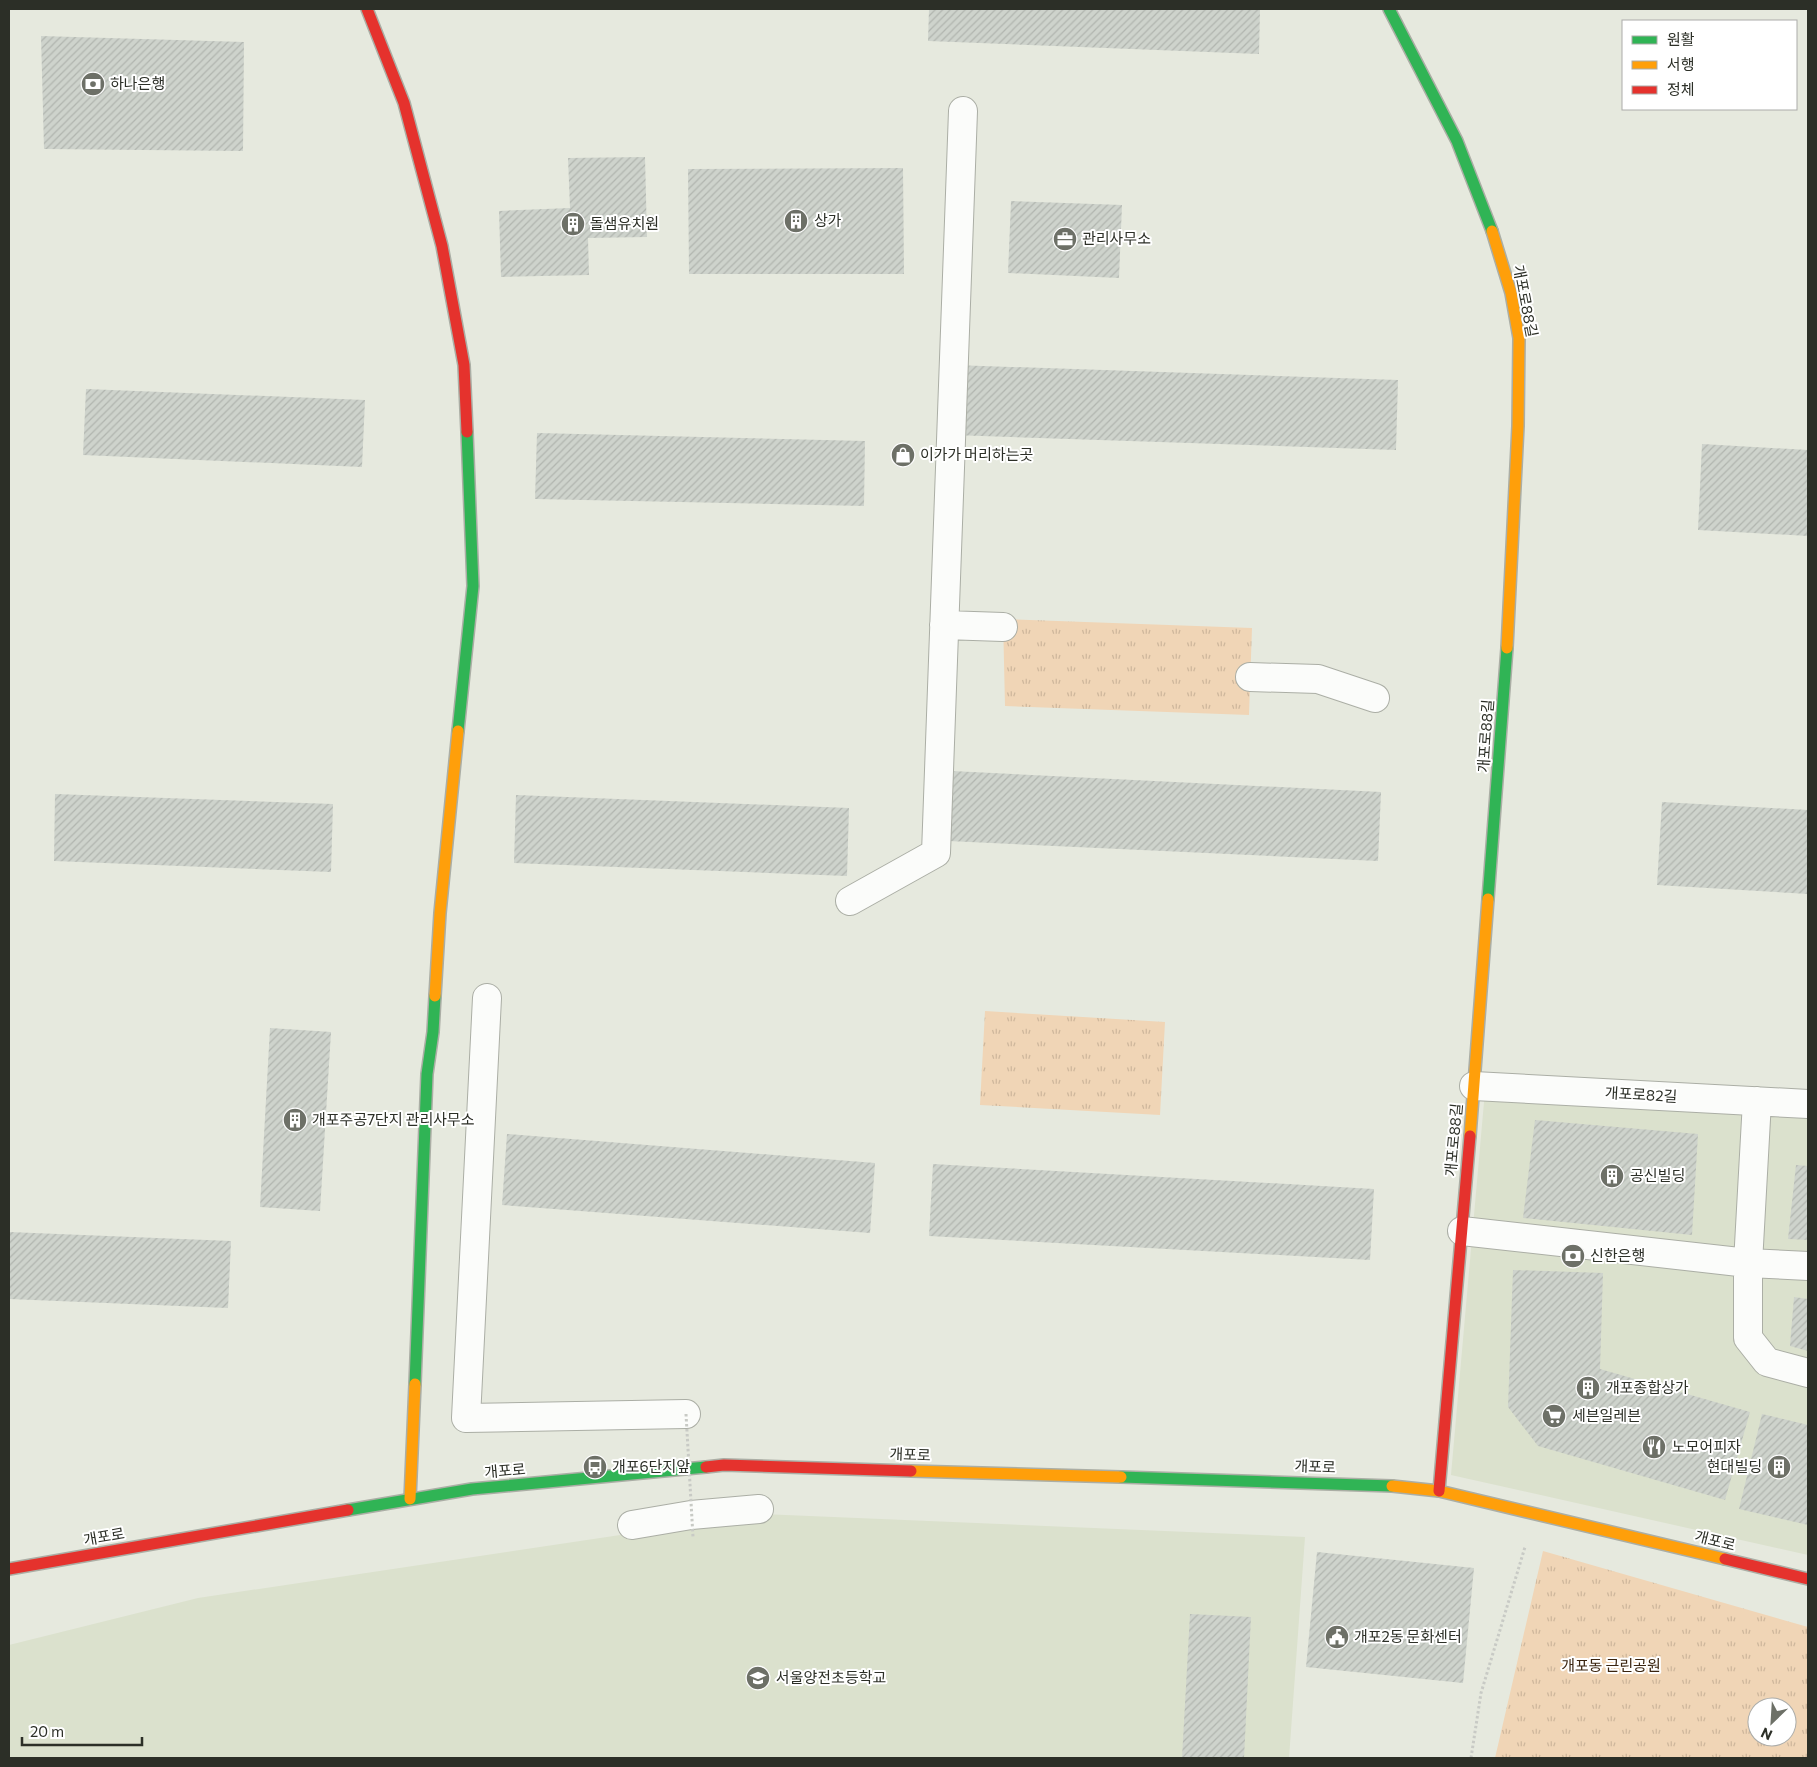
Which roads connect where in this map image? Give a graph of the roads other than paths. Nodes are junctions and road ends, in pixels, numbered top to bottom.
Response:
1 (367, 9) edge
2 (1389, 9) edge
3 (963, 111) dead end
4 (944, 625) junction
5 (1003, 627) dead end
6 (1250, 676) dead end
7 (1375, 698) dead end
8 (850, 901) dead end
9 (487, 998) dead end
10 (1474, 1086) junction
11 (1757, 1101) junction
12 (1808, 1104) edge
13 (1462, 1231) junction
14 (1748, 1263) junction
15 (1808, 1266) edge
16 (1808, 1373) edge
17 (686, 1414) road end
18 (1439, 1491) junction
19 (410, 1499) junction
20 (759, 1508) dead end
21 (632, 1526) dead end
22 (9, 1569) edge
23 (1808, 1580) edge

1 - 19 street
2 - 10 street, 개포로88길
3 - 4 street
4 - 5 street
4 - 8 street
6 - 7 street
9 - 17 street
10 - 11 street, 개포로82길
10 - 13 street, 개포로88길
11 - 12 street, 개포로82길
11 - 14 street
13 - 14 street
13 - 18 street, 개포로88길
14 - 15 street
14 - 16 street
18 - 19 street, 개포로
18 - 23 street, 개포로
19 - 22 street, 개포로
20 - 21 street

